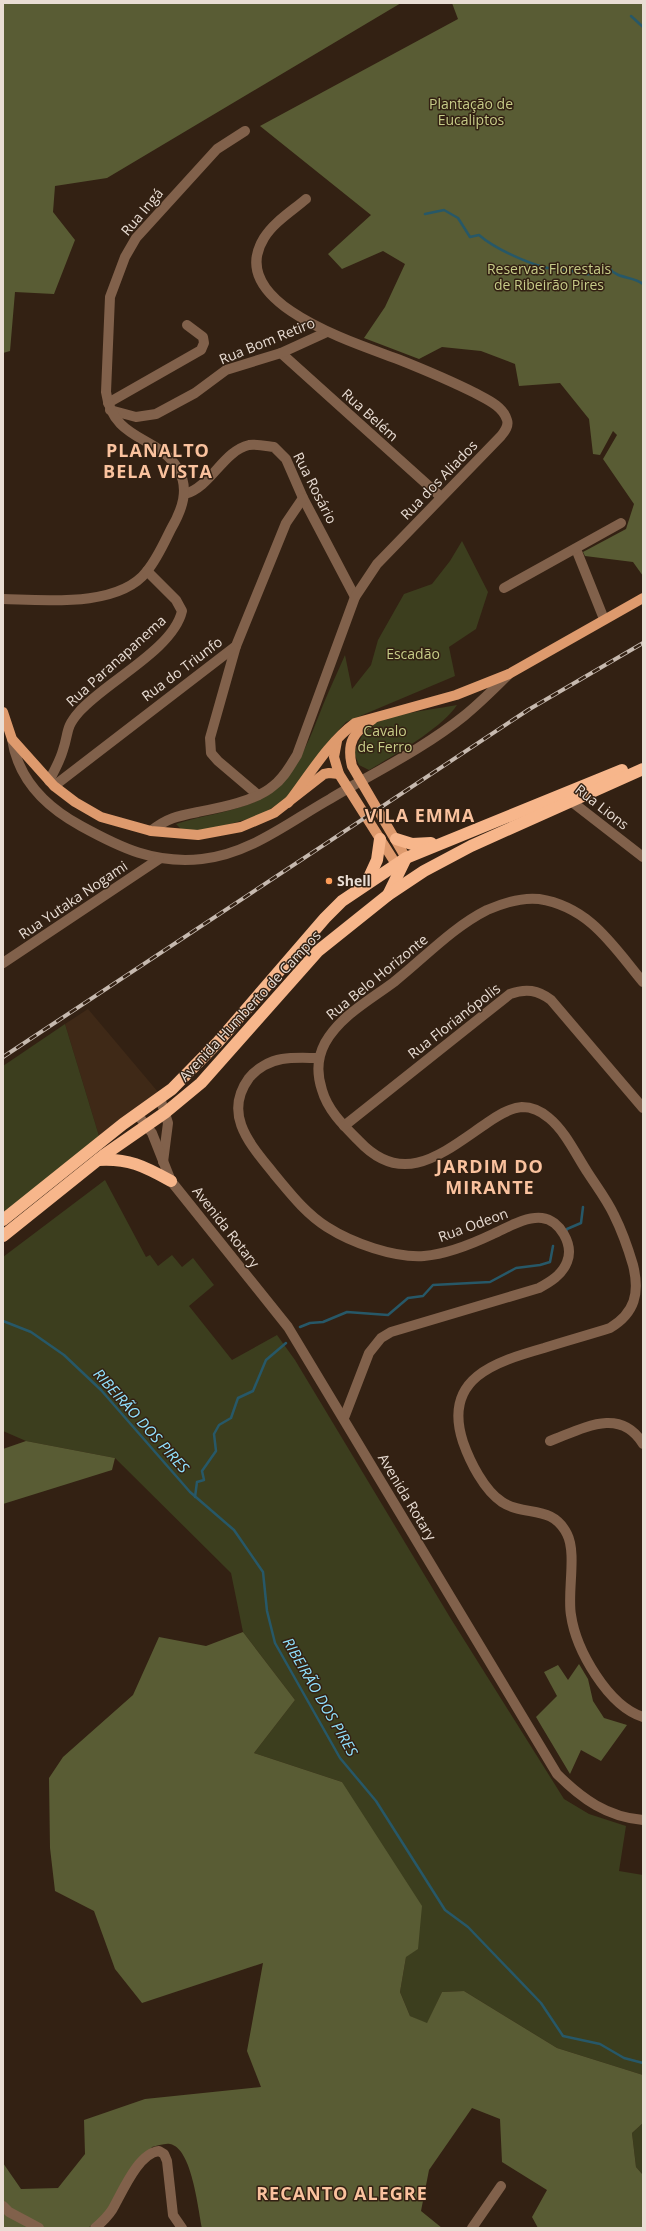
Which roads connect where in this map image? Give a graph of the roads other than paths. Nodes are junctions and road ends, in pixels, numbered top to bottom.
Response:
1 (245, 131) dead end
2 (306, 199) dead end
3 (188, 325) dead end
4 (327, 332) junction
5 (281, 353) junction
6 (109, 406) junction
7 (184, 494) junction
8 (441, 497) junction
9 (303, 498) junction
10 (621, 523) dead end
11 (576, 549) junction
12 (147, 572) junction
13 (504, 588) dead end
14 (355, 597) junction
15 (3, 598) edge
16 (643, 598) edge
17 (604, 619) junction
18 (236, 646) junction
19 (509, 674) junction
20 (3, 712) edge
21 (377, 717) junction
22 (12, 739) junction
23 (338, 739) junction
24 (334, 757) junction
25 (321, 758) junction
26 (643, 761) edge
27 (354, 768) junction
28 (643, 769) edge
29 (341, 778) junction
30 (52, 783) junction
31 (258, 795) junction
32 (567, 798) junction
33 (288, 803) junction
34 (151, 831) junction
35 (377, 834) junction
36 (396, 839) junction
37 (440, 842) junction
38 (642, 854) edge
39 (159, 859) junction
40 (401, 863) junction
41 (424, 871) junction
42 (368, 882) junction
43 (388, 895) junction
44 (342, 901) junction
45 (342, 930) junction
46 (3, 963) edge
47 (643, 982) edge
48 (319, 1058) junction
49 (160, 1098) junction
50 (643, 1108) edge
51 (166, 1112) junction
52 (137, 1114) junction
53 (145, 1125) junction
54 (344, 1126) junction
55 (98, 1160) junction
56 (163, 1162) junction
57 (171, 1181) junction
58 (3, 1220) edge
59 (3, 1236) edge
60 (344, 1418) junction
61 (550, 1441) dead end
62 (643, 1444) edge
63 (643, 1717) edge
64 (643, 1820) edge
65 (501, 2186) dead end
66 (3, 2206) edge
67 (39, 2228) edge
68 (95, 2228) edge
69 (182, 2228) edge
70 (472, 2228) edge

1 - 6 street, Rua Ingá
2 - 4 street, Rua dos Aliados
3 - 6 street
4 - 5 street, Rua Bom Retiro
4 - 8 street, Rua dos Aliados
5 - 6 street, Rua Bom Retiro
5 - 8 street, Rua Belém
6 - 7 street
7 - 9 street, Rua Rosário
7 - 12 street
8 - 14 street, Rua dos Aliados
9 - 14 street, Rua Rosário
9 - 18 street, Rua do Triunfo
10 - 11 street
11 - 13 street
11 - 17 street
12 - 15 street
12 - 30 street, Rua Paranapanema
14 - 31 street, Rua dos Aliados
16 - 17 main road
17 - 19 main road
18 - 30 street, Rua do Triunfo
18 - 31 street
19 - 21 main road
19 - 39 street
20 - 22 main road
21 - 23 main road
21 - 27 main road
22 - 30 main road
22 - 39 street
23 - 24 main road
23 - 25 main road
24 - 25 main road
24 - 27 main road
24 - 29 main road
25 - 33 main road
26 - 32 highway, Avenida Humberto de Campos
27 - 36 main road
28 - 32 highway, Avenida Humberto de Campos
29 - 33 main road
29 - 35 main road
30 - 34 main road
31 - 34 street, Rua dos Aliados
32 - 37 highway, Avenida Humberto de Campos
32 - 38 street, Rua Lions
32 - 41 highway, Avenida Humberto de Campos
33 - 34 main road
35 - 40 main road
35 - 42 highway
36 - 37 highway
36 - 40 main road
37 - 40 highway, Avenida Humberto de Campos
39 - 46 street, Rua Yutaka Nogami
40 - 41 highway
40 - 42 highway, Avenida Humberto de Campos
40 - 43 highway
41 - 43 highway, Avenida Humberto de Campos
42 - 44 highway, Avenida Humberto de Campos
43 - 45 highway, Avenida Humberto de Campos
44 - 45 highway
44 - 49 highway, Avenida Humberto de Campos
45 - 51 highway, Avenida Humberto de Campos
47 - 48 street, Rua Belo Horizonte
48 - 54 street, Rua Belo Horizonte
48 - 60 street, Rua Odeon
49 - 51 street
49 - 52 highway, Avenida Humberto de Campos
50 - 54 street, Rua Florianópolis
51 - 53 highway, Avenida Humberto de Campos
51 - 56 street
52 - 53 street, Avenida Rotary
52 - 58 highway, Avenida Humberto de Campos
53 - 55 highway, Avenida Humberto de Campos
53 - 56 street, Avenida Rotary
54 - 63 street, Rua Belo Horizonte
55 - 57 highway
55 - 59 highway, Avenida Humberto de Campos
56 - 57 street, Avenida Rotary
57 - 60 street, Avenida Rotary
60 - 64 street, Avenida Rotary
61 - 62 street
65 - 70 street
66 - 67 street
68 - 69 street

